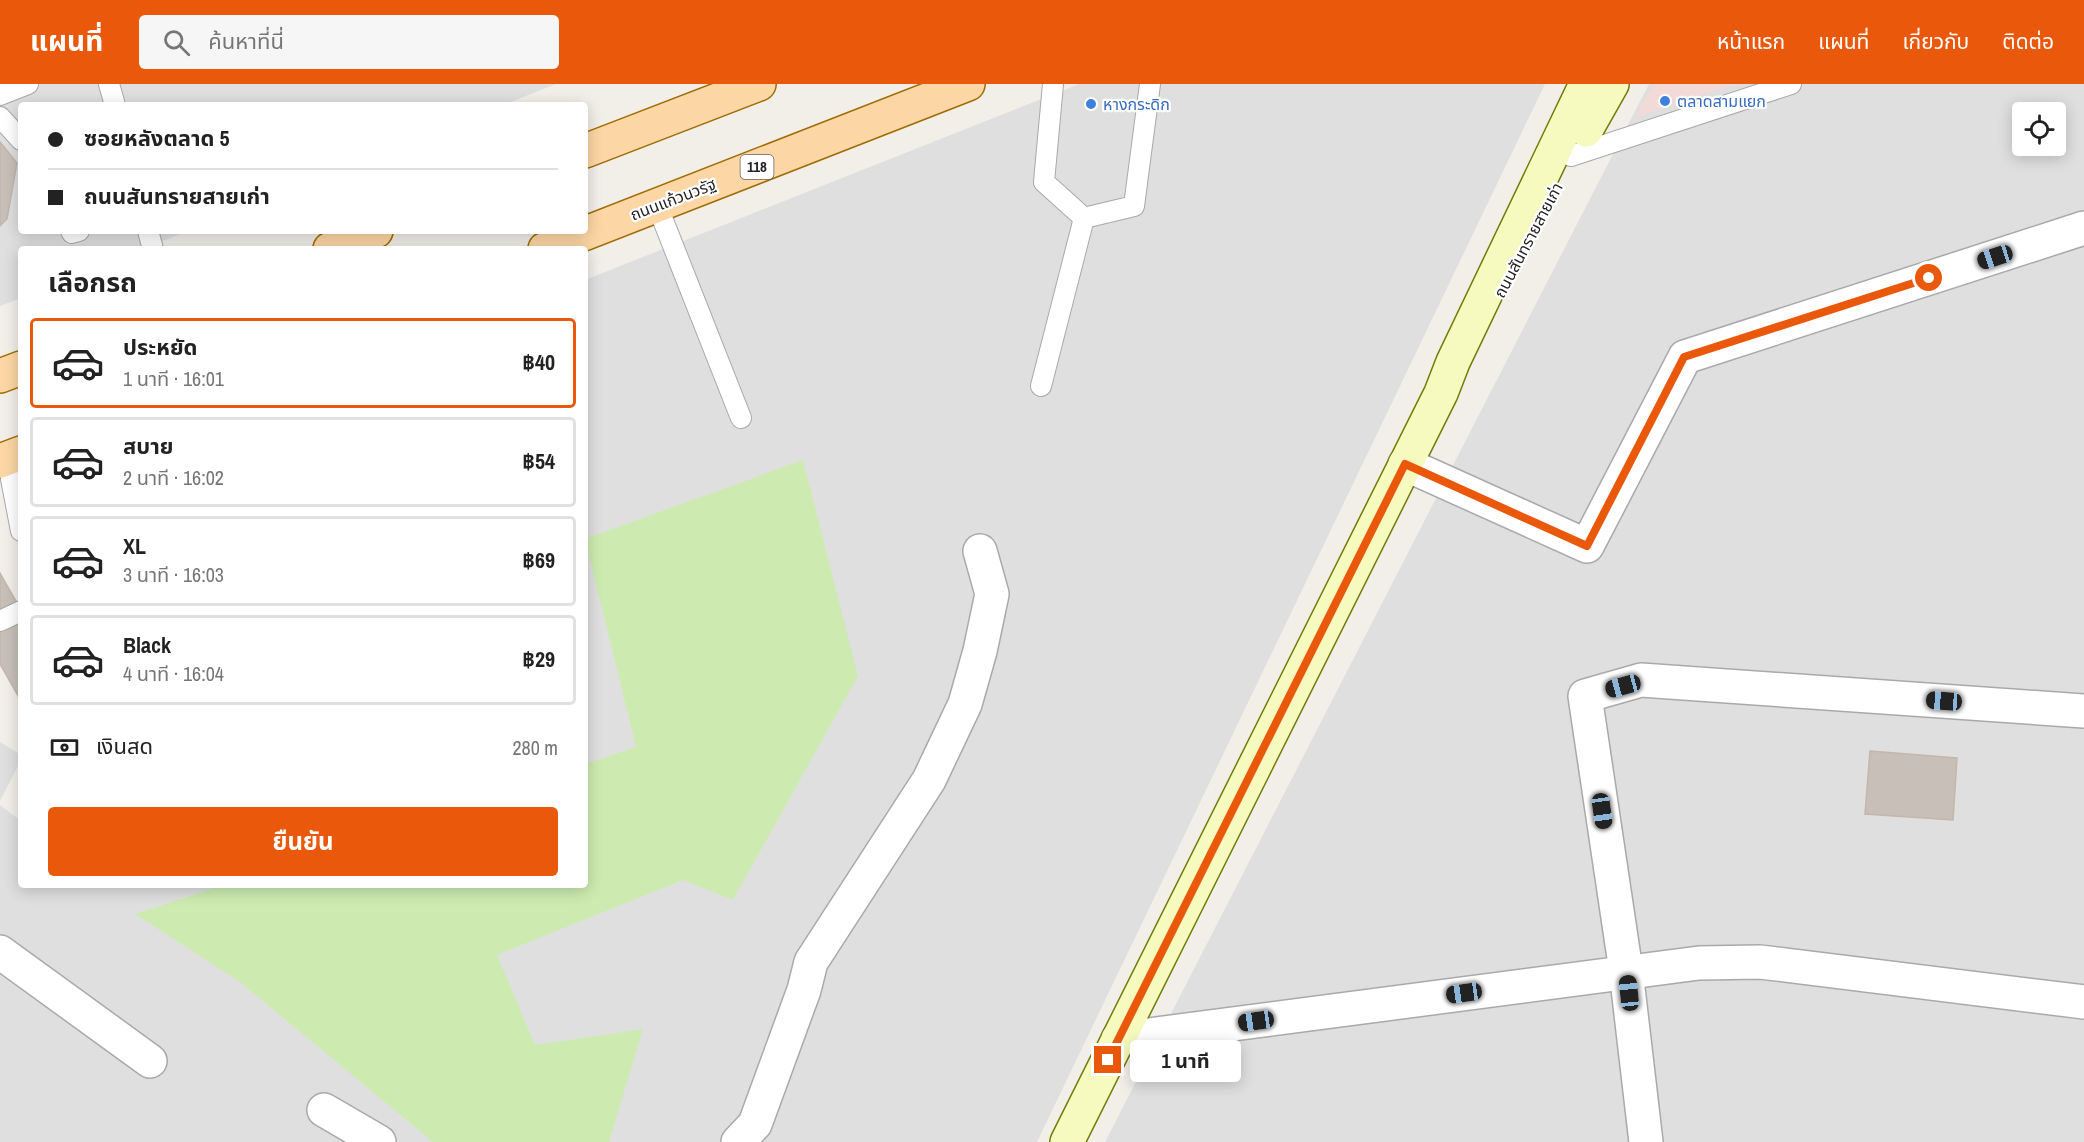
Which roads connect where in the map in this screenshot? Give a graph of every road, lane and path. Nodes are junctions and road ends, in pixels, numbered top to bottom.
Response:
1 (28, 84) edge
2 (109, 84) edge
3 (759, 84) edge
4 (968, 84) edge
5 (1053, 84) edge
6 (1150, 84) edge
7 (1586, 84) edge
8 (1612, 84) edge
9 (1791, 84) edge
10 (0, 95) edge
11 (114, 102) edge
12 (0, 117) edge
13 (18, 137) edge
14 (588, 150) edge
15 (1571, 156) junction
16 (657, 205) junction
17 (1084, 218) junction
18 (2084, 228) edge
19 (588, 232) edge
20 (368, 234) edge
21 (583, 234) edge
22 (338, 246) edge
23 (553, 246) edge
24 (18, 369) edge
25 (0, 376) edge
26 (1041, 386) dead end
27 (1441, 393) junction
28 (741, 418) dead end
29 (9, 458) edge
30 (1405, 464) junction
31 (18, 513) edge
32 (980, 550) dead end
33 (18, 612) edge
34 (0, 621) edge
35 (2084, 711) edge
36 (0, 952) edge
37 (1626, 971) junction
38 (2084, 1002) edge
39 (1118, 1039) junction
40 (150, 1061) dead end
41 (324, 1110) dead end
42 (379, 1142) edge
43 (738, 1142) edge
44 (1067, 1142) edge
45 (1646, 1142) edge

1 - 10 lane
2 - 11 lane
3 - 14 main road
4 - 16 main road, ถนนแก้วนวรัฐ / 118
5 - 17 lane
6 - 17 lane
7 - 27 main road, ถนนสันทรายสายเก่า
8 - 15 main road, ถนนสันทรายสายเก่า
9 - 15 lane
12 - 13 lane
15 - 27 main road, ถนนสันทรายสายเก่า
16 - 19 main road, ถนนแก้วนวรัฐ / 118
16 - 28 lane
17 - 26 lane
18 - 30 street
20 - 22 main road
21 - 23 main road, ถนนแก้วนวรัฐ / 118
24 - 25 main road
27 - 30 main road, ถนนสันทรายสายเก่า
29 - 31 lane
30 - 39 main road, ถนนสันทรายสายเก่า
32 - 43 street
33 - 34 lane
35 - 37 street
36 - 40 street
37 - 38 street
37 - 39 street
37 - 45 street
39 - 44 main road, ถนนสันทรายสายเก่า
41 - 42 street

